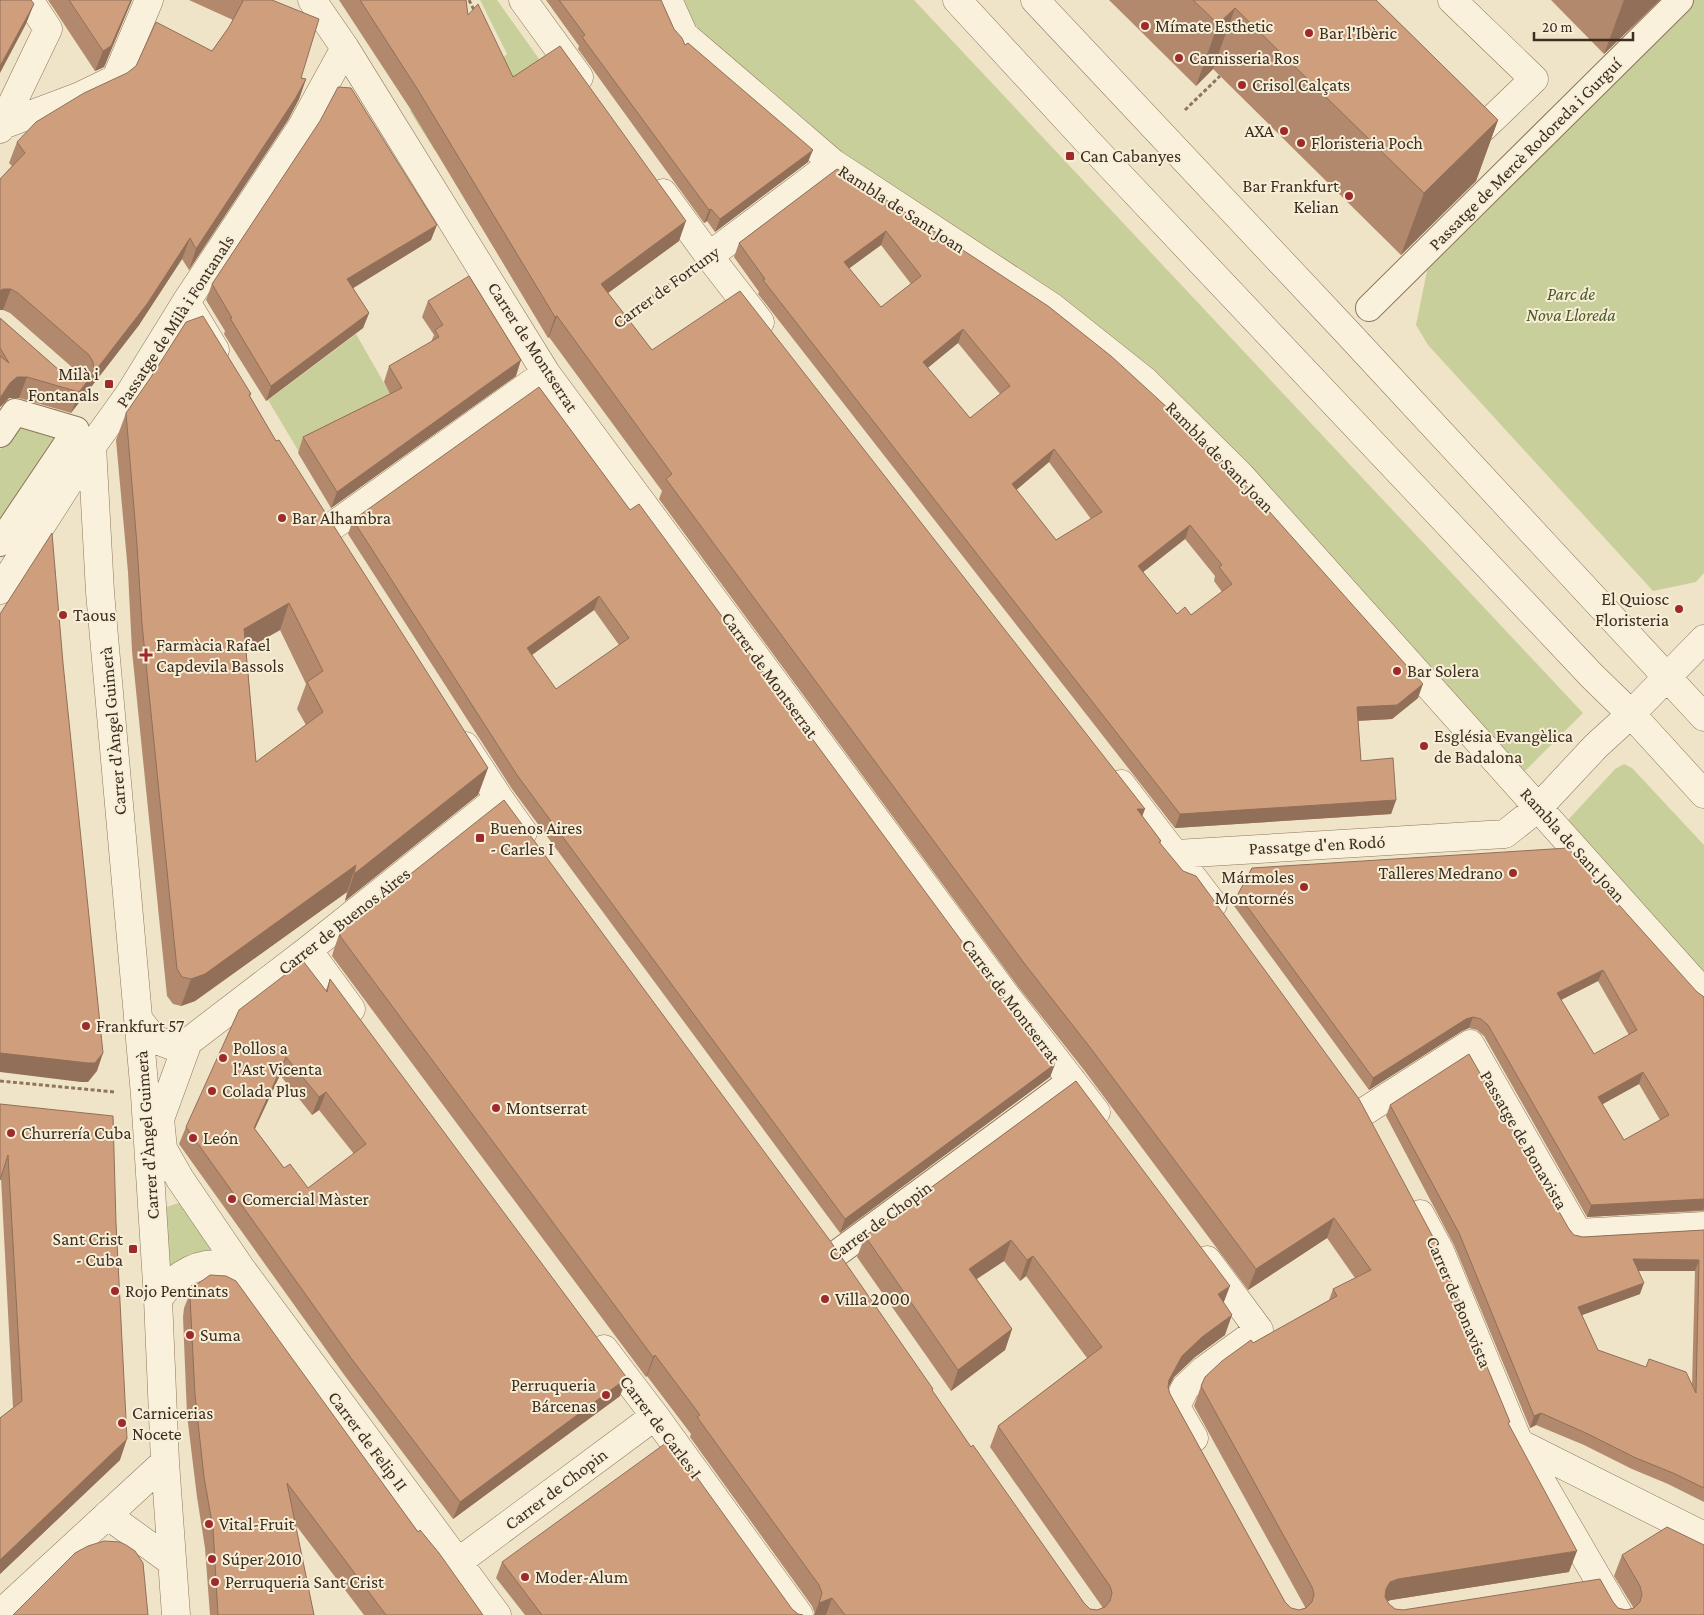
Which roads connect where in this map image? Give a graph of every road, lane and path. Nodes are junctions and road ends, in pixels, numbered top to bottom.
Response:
1 (28, 0) edge
2 (149, 0) edge
3 (312, 0) edge
4 (469, 0) edge
5 (524, 0) edge
6 (668, 0) edge
7 (957, 0) edge
8 (1034, 0) edge
9 (1452, 0) edge
10 (1680, 0) edge
11 (477, 16) edge
12 (345, 48) junction
13 (1220, 76) edge
14 (1450, 93) edge
15 (593, 96) edge
16 (1185, 110) dead end
17 (1, 127) edge
18 (833, 163) junction
19 (651, 176) edge
20 (708, 256) junction
21 (186, 302) junction
22 (1369, 308) dead end
23 (619, 320) edge
24 (776, 342) edge
25 (228, 370) edge
26 (546, 373) junction
27 (0, 434) edge
28 (92, 446) junction
29 (311, 505) edge
30 (0, 543) edge
31 (0, 590) edge
32 (1704, 639) edge
33 (1667, 678) junction
34 (1631, 714) junction
35 (1704, 717) edge
36 (450, 723) edge
37 (1108, 767) edge
38 (1704, 794) edge
39 (498, 798) junction
40 (1539, 807) junction
41 (540, 854) edge
42 (1176, 854) junction
43 (1229, 926) edge
44 (308, 950) junction
45 (1704, 993) edge
46 (138, 1019) junction
47 (367, 1030) edge
48 (188, 1042) junction
49 (1072, 1080) junction
50 (0, 1081) edge
51 (146, 1095) junction
52 (1365, 1112) edge
53 (1113, 1135) edge
54 (1407, 1190) edge
55 (1704, 1226) edge
56 (1194, 1244) edge
57 (830, 1246) joint
58 (240, 1267) junction
59 (852, 1278) edge
60 (158, 1299) junction
61 (591, 1333) edge
62 (655, 1416) junction
63 (1519, 1443) junction
64 (1205, 1459) edge
65 (165, 1462) junction
66 (107, 1515) junction
67 (1704, 1536) edge
68 (172, 1562) junction
69 (458, 1562) junction
70 (1599, 1583) junction
71 (1570, 1588) edge
72 (0, 1614) edge
73 (176, 1615) edge
74 (497, 1615) edge
75 (800, 1615) edge
76 (1618, 1615) edge

1 - 17 street
2 - 17 street
3 - 12 street, Carrer de Montserrat
4 - 11 path
5 - 15 street
6 - 18 street, Rambla de Sant Joan
7 - 34 street
8 - 33 street
9 - 14 street
10 - 22 street, Passatge de Mercè Rodoreda i Gurguí
12 - 21 street, Passatge de Milà i Fontanals
12 - 26 street, Carrer de Montserrat
13 - 16 path
18 - 20 street, Carrer de Fortuny
18 - 40 street, Rambla de Sant Joan
19 - 20 street
20 - 23 path, Carrer de Fortuny
20 - 24 street
21 - 25 street
21 - 28 street, Passatge de Milà i Fontanals
26 - 29 street
26 - 49 street, Carrer de Montserrat
27 - 30 street
28 - 31 street, Passatge de Milà i Fontanals
28 - 46 street, Carrer d'Àngel Guimerà
32 - 33 street, Passatge d'en Rodó
33 - 34 street, Passatge d'en Rodó
33 - 35 street
34 - 38 street
34 - 40 street, Passatge d'en Rodó
36 - 39 street
37 - 42 street
39 - 41 street
39 - 44 street, Carrer de Buenos Aires
40 - 42 street, Passatge d'en Rodó
40 - 45 street, Rambla de Sant Joan
42 - 43 street
44 - 47 street
44 - 48 street, Carrer de Buenos Aires
46 - 48 street
46 - 51 street, Carrer d'Àngel Guimerà
48 - 58 street, Carrer de Felip II
49 - 53 street, Carrer de Montserrat
49 - 57 street, Carrer de Chopin
50 - 51 path
51 - 60 street, Carrer d'Àngel Guimerà
52 - 55 street, Passatge de Bonavista
54 - 63 street, Carrer de Bonavista
56 - 64 street
57 - 59 street
58 - 60 street
58 - 69 street, Carrer de Felip II
60 - 65 street, Carrer d'Àngel Guimerà
61 - 62 street, Carrer de Carles I
62 - 69 street, Carrer de Chopin
62 - 75 street, Carrer de Carles I
63 - 67 street
63 - 70 street, Carrer de Bonavista
65 - 66 street
65 - 68 street, Carrer d'Àngel Guimerà
66 - 68 street
66 - 72 street
68 - 73 street, Carrer d'Àngel Guimerà
69 - 74 street, Carrer de Felip II
70 - 71 street
70 - 76 street, Carrer de Bonavista

